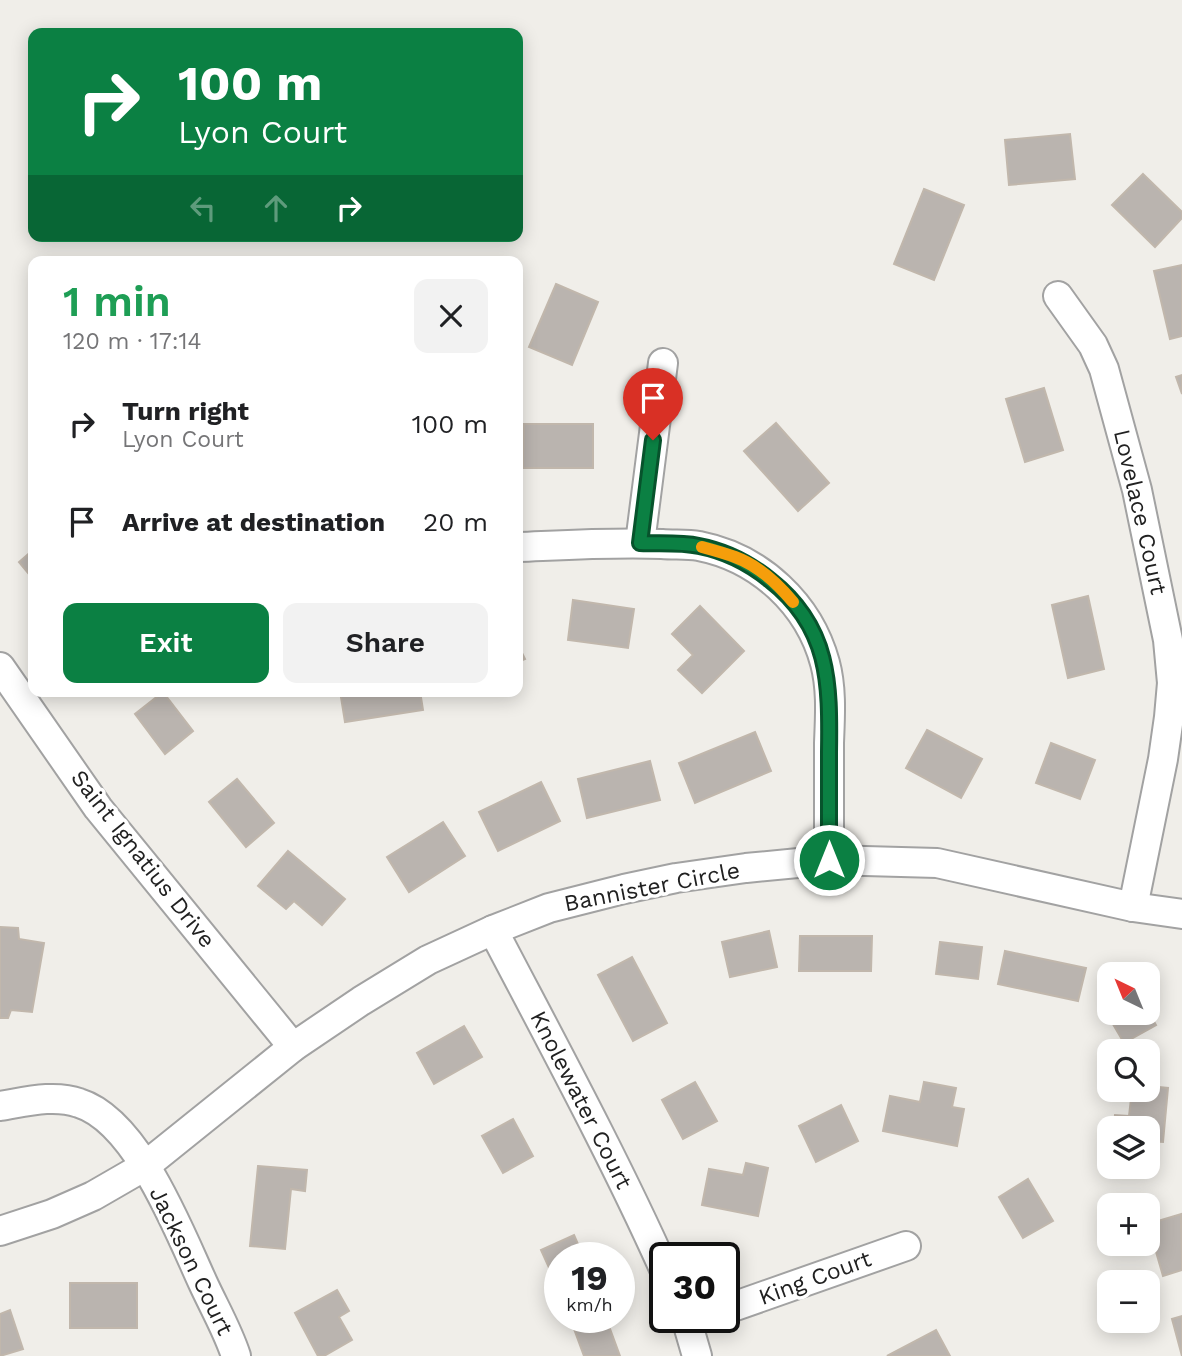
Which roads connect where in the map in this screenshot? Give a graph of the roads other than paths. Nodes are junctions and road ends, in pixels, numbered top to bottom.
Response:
1 (1058, 296) dead end
2 (663, 363) dead end
3 (640, 543) junction
4 (523, 547) edge
5 (3, 678) edge
6 (829, 860) junction
7 (1133, 907) junction
8 (1182, 914) edge
9 (494, 930) junction
10 (293, 1047) junction
11 (0, 1106) edge
12 (145, 1166) junction
13 (0, 1231) edge
14 (652, 1242) edge
15 (906, 1246) dead end
16 (740, 1304) edge
17 (694, 1333) edge
18 (236, 1356) edge
19 (697, 1356) edge

1 - 7 street, Lovelace Court
2 - 3 street
3 - 4 street
3 - 6 street
5 - 10 street, Saint Ignatius Drive
6 - 7 street, Bannister Circle
6 - 9 street, Bannister Circle
7 - 8 street, Bannister Circle
9 - 10 street, Bannister Circle
9 - 14 street, Knolewater Court
10 - 12 street, Bannister Circle
11 - 12 street, Jackson Court
12 - 13 street, Bannister Circle
12 - 18 street, Jackson Court
15 - 16 street, King Court
17 - 19 street

